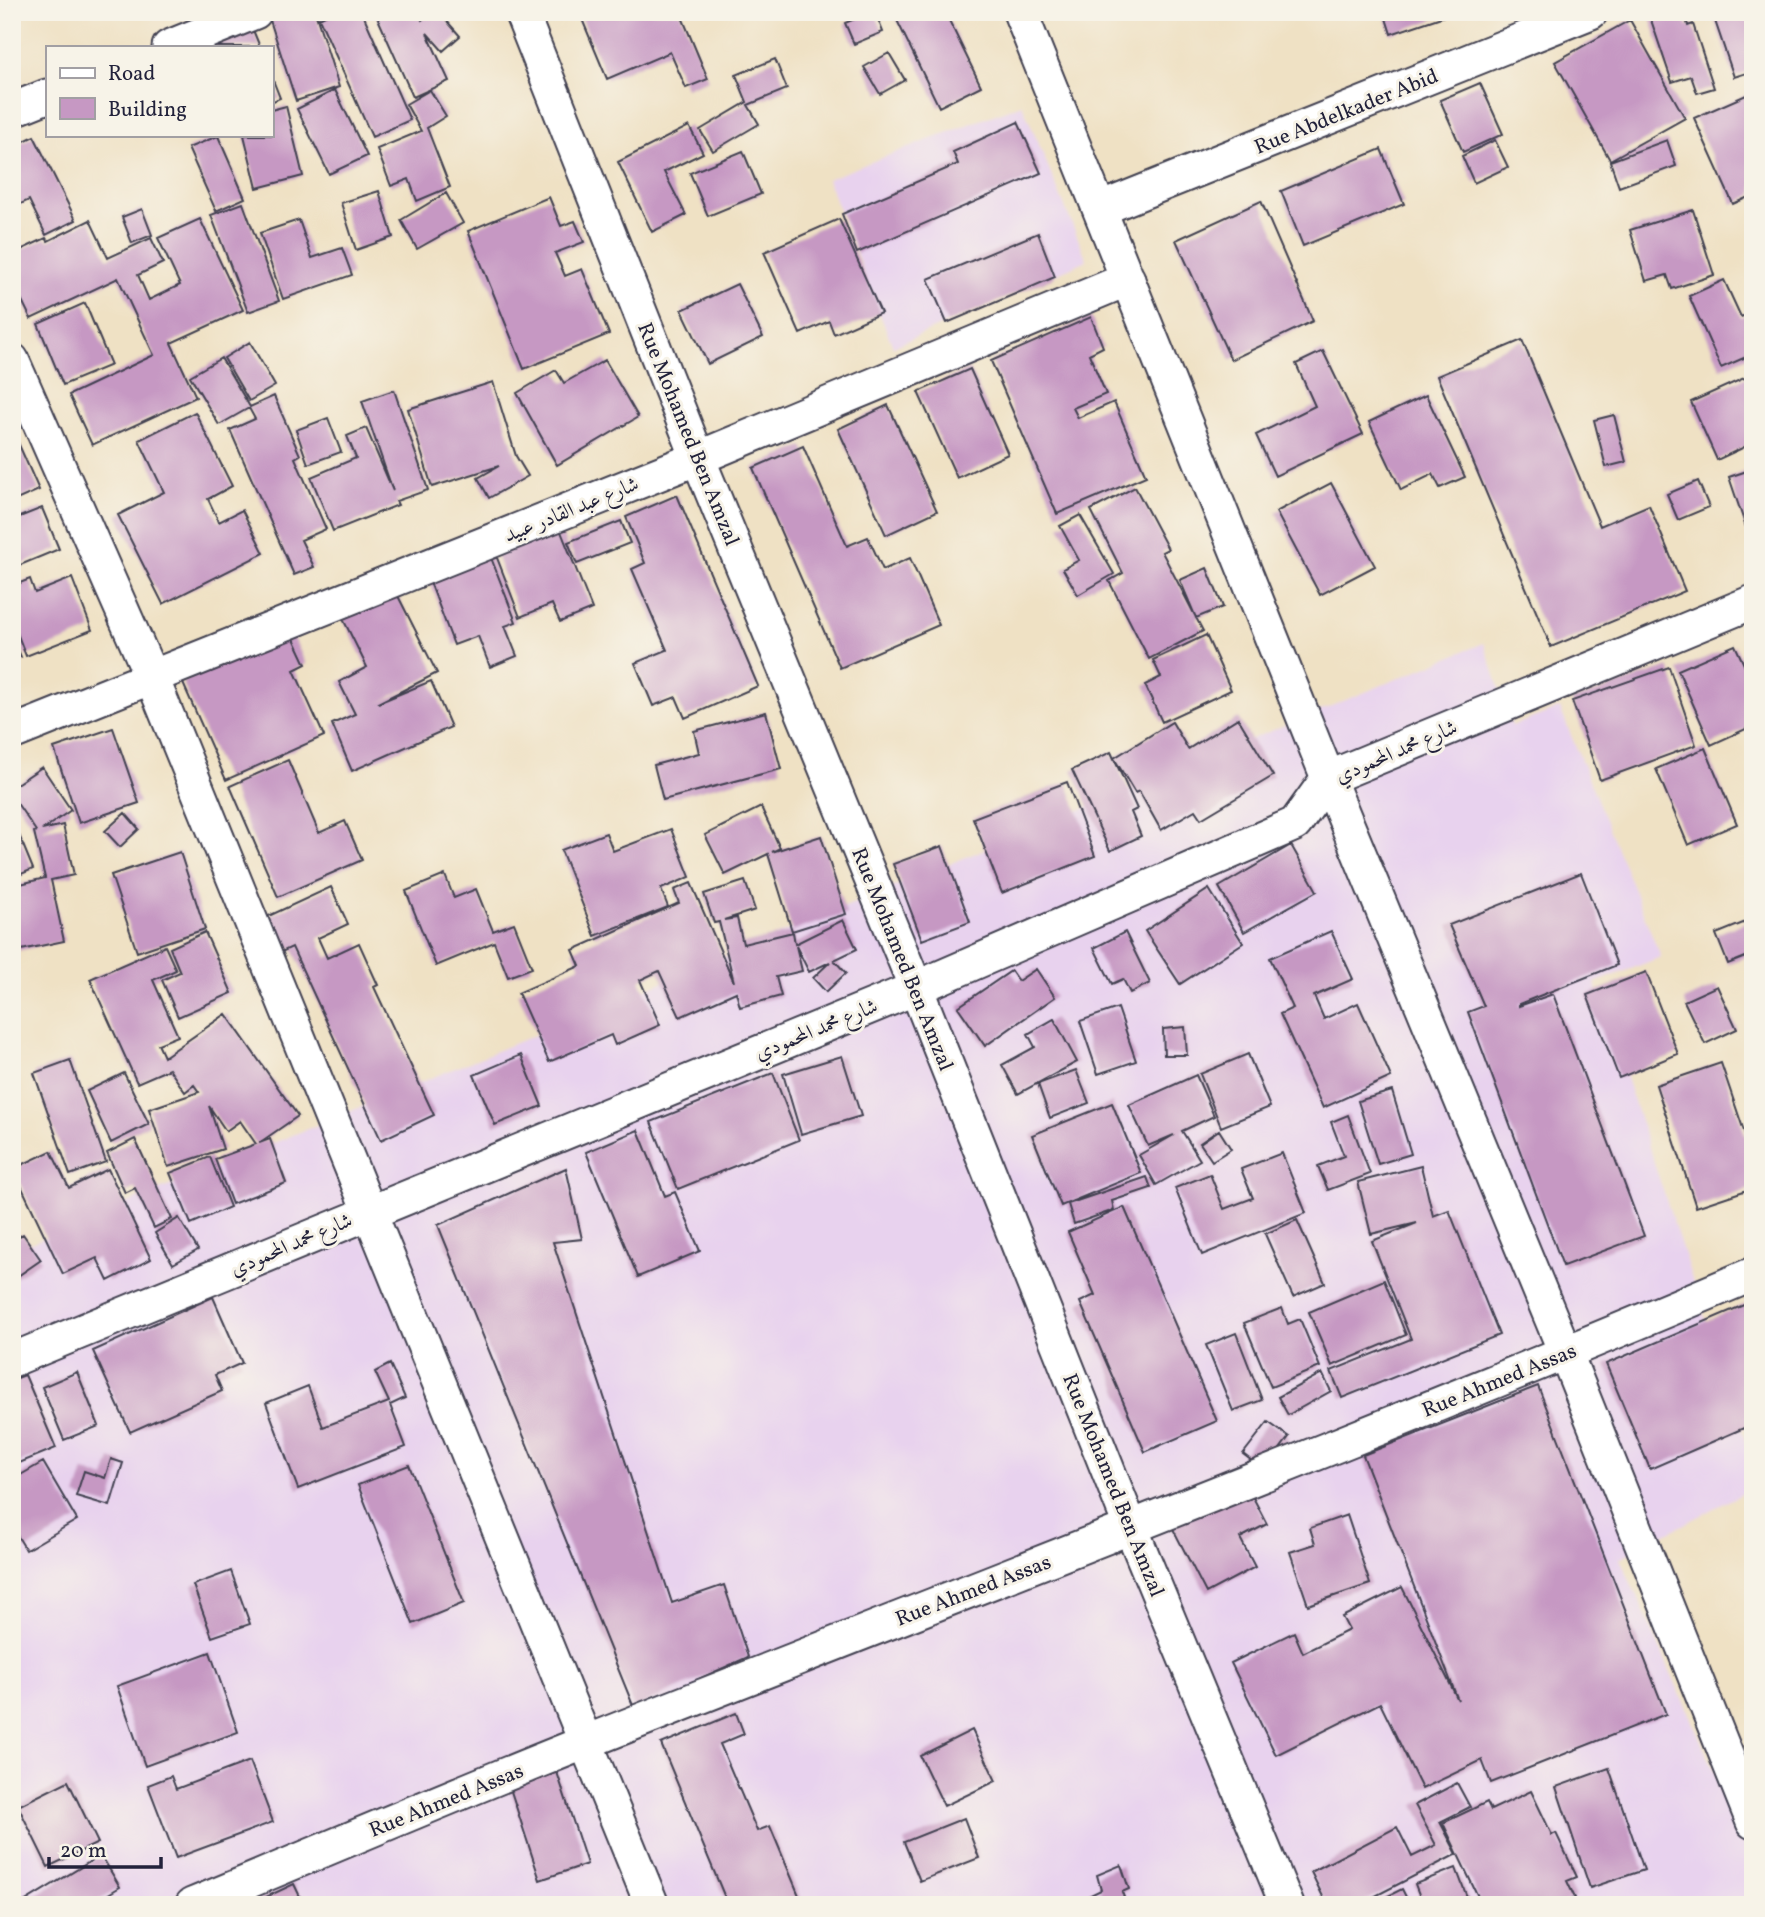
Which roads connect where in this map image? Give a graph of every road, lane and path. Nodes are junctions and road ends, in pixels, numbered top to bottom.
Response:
1 (255, 12) edge
2 (521, 12) edge
3 (1020, 12) edge
4 (1591, 12) edge
5 (171, 46) edge
6 (46, 96) edge
7 (12, 110) edge
8 (1100, 209) junction
9 (1128, 279) junction
10 (12, 360) edge
11 (698, 458) junction
12 (1753, 603) edge
13 (152, 678) junction
14 (12, 733) edge
15 (1328, 778) junction
16 (916, 988) junction
17 (369, 1212) junction
18 (1753, 1274) edge
19 (1566, 1354) junction
20 (12, 1360) edge
21 (1131, 1528) junction
22 (586, 1742) junction
23 (1753, 1822) edge
24 (192, 1905) edge
25 (652, 1905) edge
26 (1287, 1905) edge

1 - 5 street
2 - 11 street, Rue Mohamed Ben Amzal
3 - 8 street
4 - 8 street, Rue Abdelkader Abid
6 - 7 street
8 - 9 street
9 - 11 street, شارع عبد القادر عبيد
9 - 15 street
10 - 13 street
11 - 13 street, شارع عبد القادر عبيد
11 - 16 street, Rue Mohamed Ben Amzal
12 - 15 street, شارع محمد المحمودي
13 - 14 street, شارع عبد القادر عبيد
13 - 17 street
15 - 16 street, شارع محمد المحمودي
15 - 19 street
16 - 17 street, شارع محمد المحمودي
16 - 21 street, Rue Mohamed Ben Amzal
17 - 20 street, شارع محمد المحمودي
17 - 22 street
18 - 19 street, Rue Ahmed Assas
19 - 21 street, Rue Ahmed Assas
19 - 23 street
21 - 22 street, Rue Ahmed Assas
21 - 26 street, Rue Mohamed Ben Amzal
22 - 24 street, Rue Ahmed Assas
22 - 25 street

